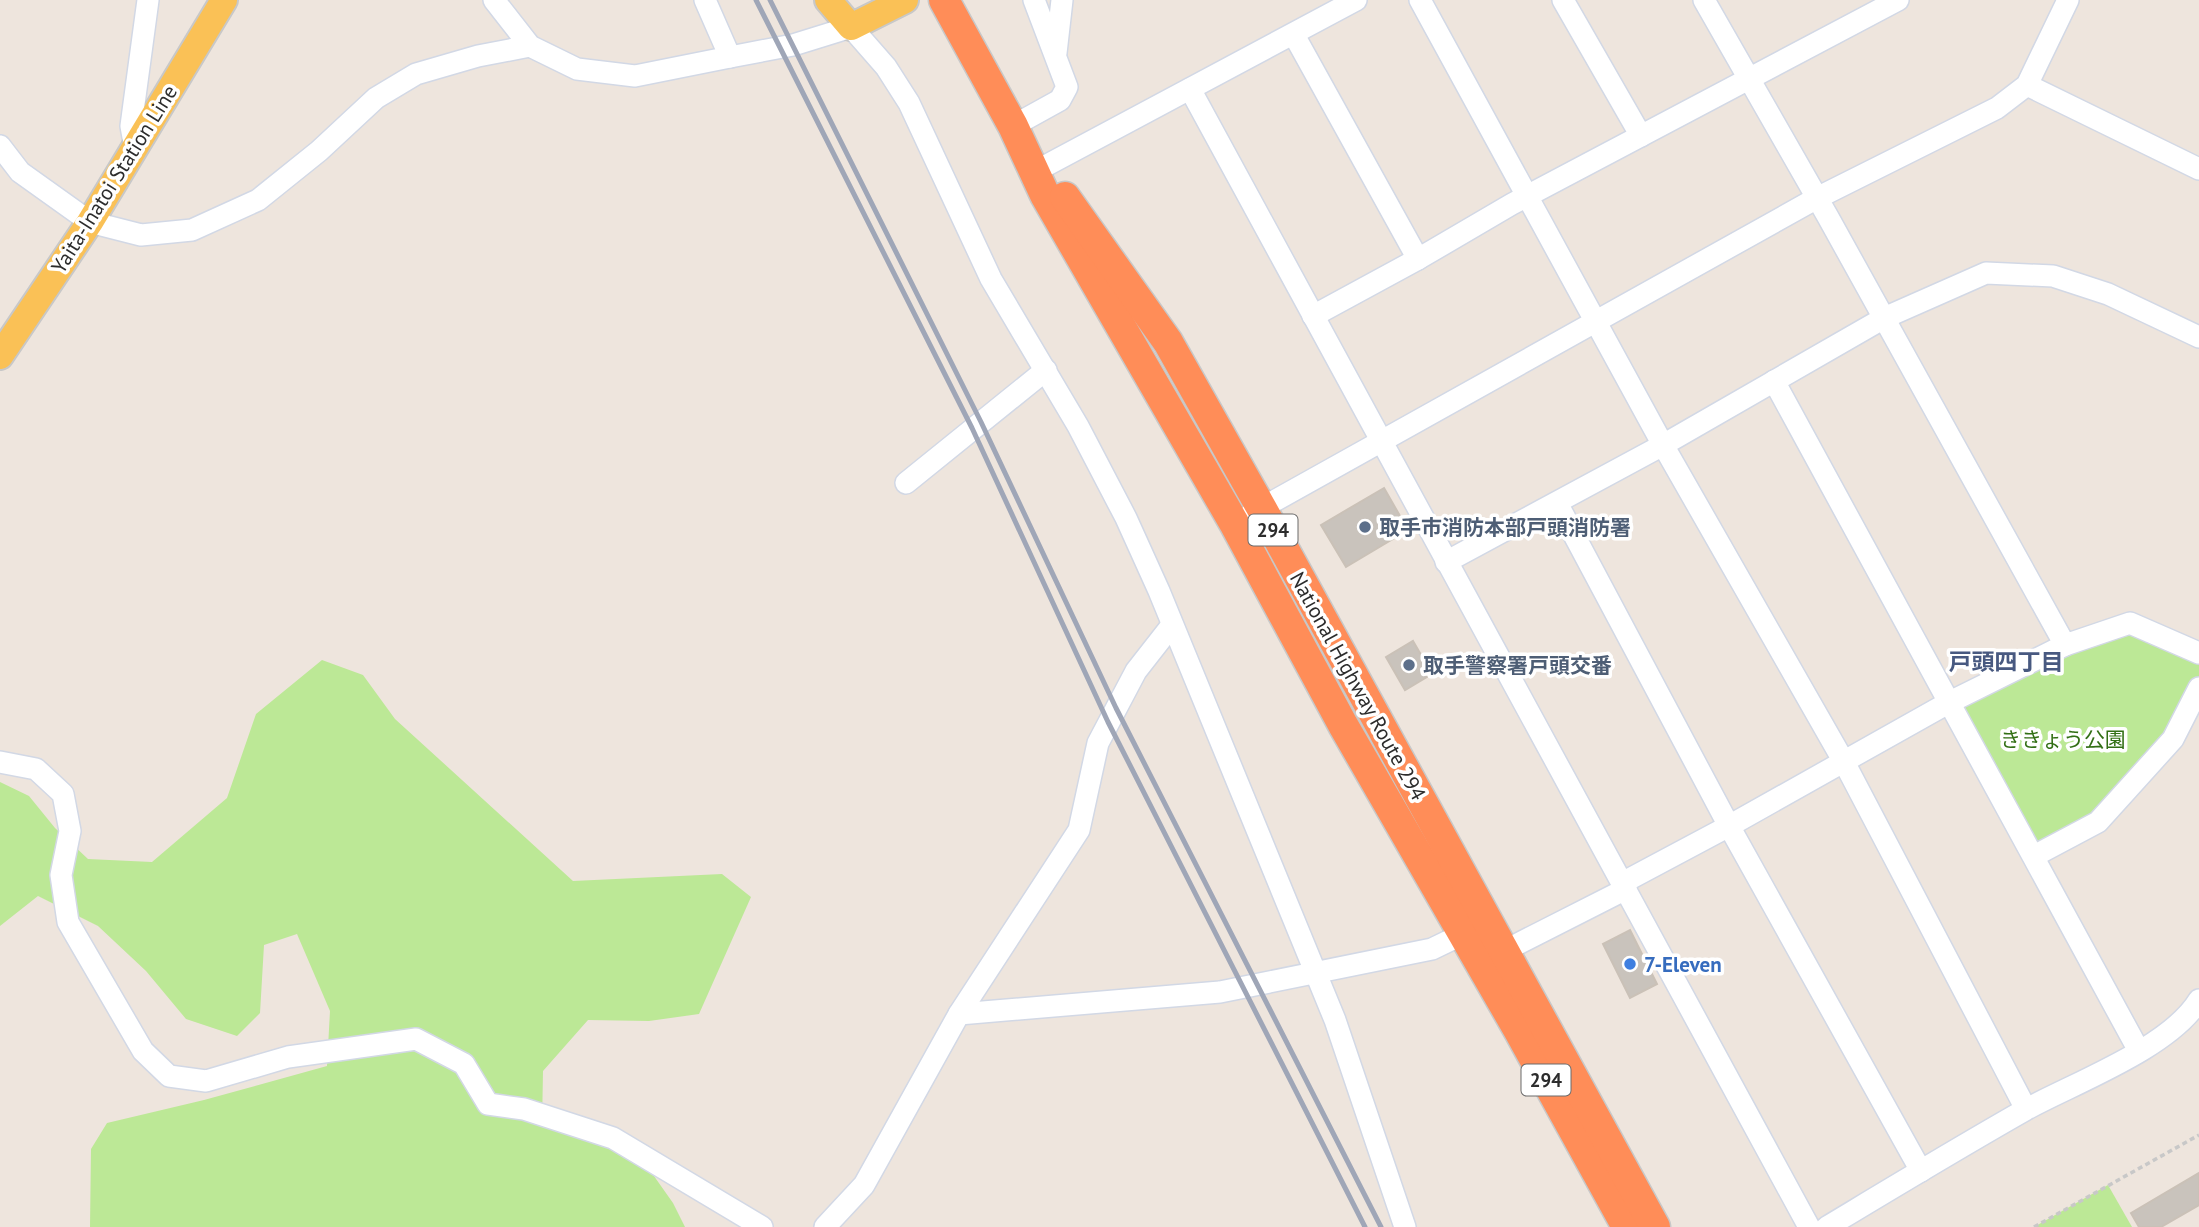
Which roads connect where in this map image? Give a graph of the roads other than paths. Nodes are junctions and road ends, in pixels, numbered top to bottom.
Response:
1 (148, 0) edge
2 (224, 0) edge
3 (494, 0) edge
4 (705, 0) edge
5 (828, 0) edge
6 (905, 0) edge
7 (944, 0) edge
8 (1034, 0) edge
9 (1062, 0) edge
10 (1356, 0) edge
11 (1420, 0) edge
12 (1563, 0) edge
13 (1704, 0) edge
14 (1898, 0) edge
15 (2068, 0) edge
16 (851, 27) junction
17 (1294, 35) junction
18 (530, 46) junction
19 (1056, 55) junction
20 (730, 57) junction
21 (1748, 79) junction
22 (2027, 85) junction
23 (1190, 89) junction
24 (1013, 126) junction
25 (1642, 136) junction
26 (0, 146) edge
27 (135, 148) junction
28 (2199, 169) edge
29 (1039, 170) junction
30 (1527, 197) junction
31 (1817, 198) junction
32 (90, 222) junction
33 (1418, 259) junction
34 (1313, 316) junction
35 (1884, 318) junction
36 (1595, 321) junction
37 (2199, 337) edge
38 (0, 356) edge
39 (1046, 370) junction
40 (1774, 381) junction
41 (1381, 441) junction
42 (1663, 445) junction
43 (906, 483) dead end
44 (1557, 503) junction
45 (1262, 509) junction
46 (1234, 523) junction
47 (1446, 562) junction
48 (1172, 625) junction
49 (2065, 645) junction
50 (2199, 653) edge
51 (2199, 688) edge
52 (1948, 703) junction
53 (0, 762) edge
54 (1844, 762) junction
55 (1729, 826) junction
56 (2034, 856) junction
57 (1624, 886) junction
58 (1464, 934) junction
59 (1504, 951) junction
60 (1317, 973) junction
61 (2199, 1000) edge
62 (959, 1014) junction
63 (2139, 1051) junction
64 (2026, 1109) junction
65 (1921, 1171) junction
66 (762, 1227) edge
67 (825, 1227) edge
68 (1405, 1227) edge
69 (1626, 1227) edge
70 (1655, 1227) edge
71 (1809, 1227) edge
72 (1827, 1227) edge

1 - 27 street
2 - 27 main road, Yaita-Inatoi Station Line
3 - 18 street
4 - 20 street
5 - 16 main road
6 - 16 main road
7 - 24 highway, National Highway Route 294 / 294
8 - 19 street
9 - 19 street
10 - 17 street
11 - 30 street
12 - 25 street
13 - 21 street
14 - 21 street
15 - 22 street
16 - 20 street
16 - 39 street
17 - 23 street
17 - 33 street
18 - 20 street
18 - 32 street
19 - 24 street
21 - 25 street
21 - 31 street
22 - 28 street
22 - 31 street
23 - 29 street
23 - 34 street
24 - 29 highway, National Highway Route 294 / 294
25 - 30 street
26 - 32 street
27 - 32 main road, Yaita-Inatoi Station Line
29 - 45 highway, National Highway Route 294 / 294
29 - 46 highway, National Highway Route 294 / 294
30 - 33 street
30 - 36 street
31 - 35 street
31 - 36 street
32 - 38 main road, Yaita-Inatoi Station Line
33 - 34 street
34 - 41 street
35 - 37 street
35 - 40 street
35 - 49 street
36 - 41 street
36 - 42 street
39 - 43 street
39 - 48 street
40 - 42 street
40 - 52 street
41 - 45 street
41 - 47 street
42 - 44 street
42 - 54 street
44 - 47 street
44 - 55 street
45 - 46 street
45 - 59 highway, National Highway Route 294 / 294
46 - 58 highway, National Highway Route 294 / 294
47 - 57 street
48 - 60 street
48 - 62 street
49 - 50 street
49 - 52 street
51 - 56 street
52 - 54 street
52 - 56 street
53 - 66 street
54 - 55 street
54 - 64 street
55 - 57 street
55 - 65 street
56 - 63 street
57 - 59 street
57 - 71 street
58 - 60 street
58 - 69 highway, National Highway Route 294 / 294
59 - 70 highway, National Highway Route 294 / 294
60 - 62 street
60 - 68 street
61 - 63 street
62 - 67 street
63 - 64 street
64 - 65 street
65 - 72 street

